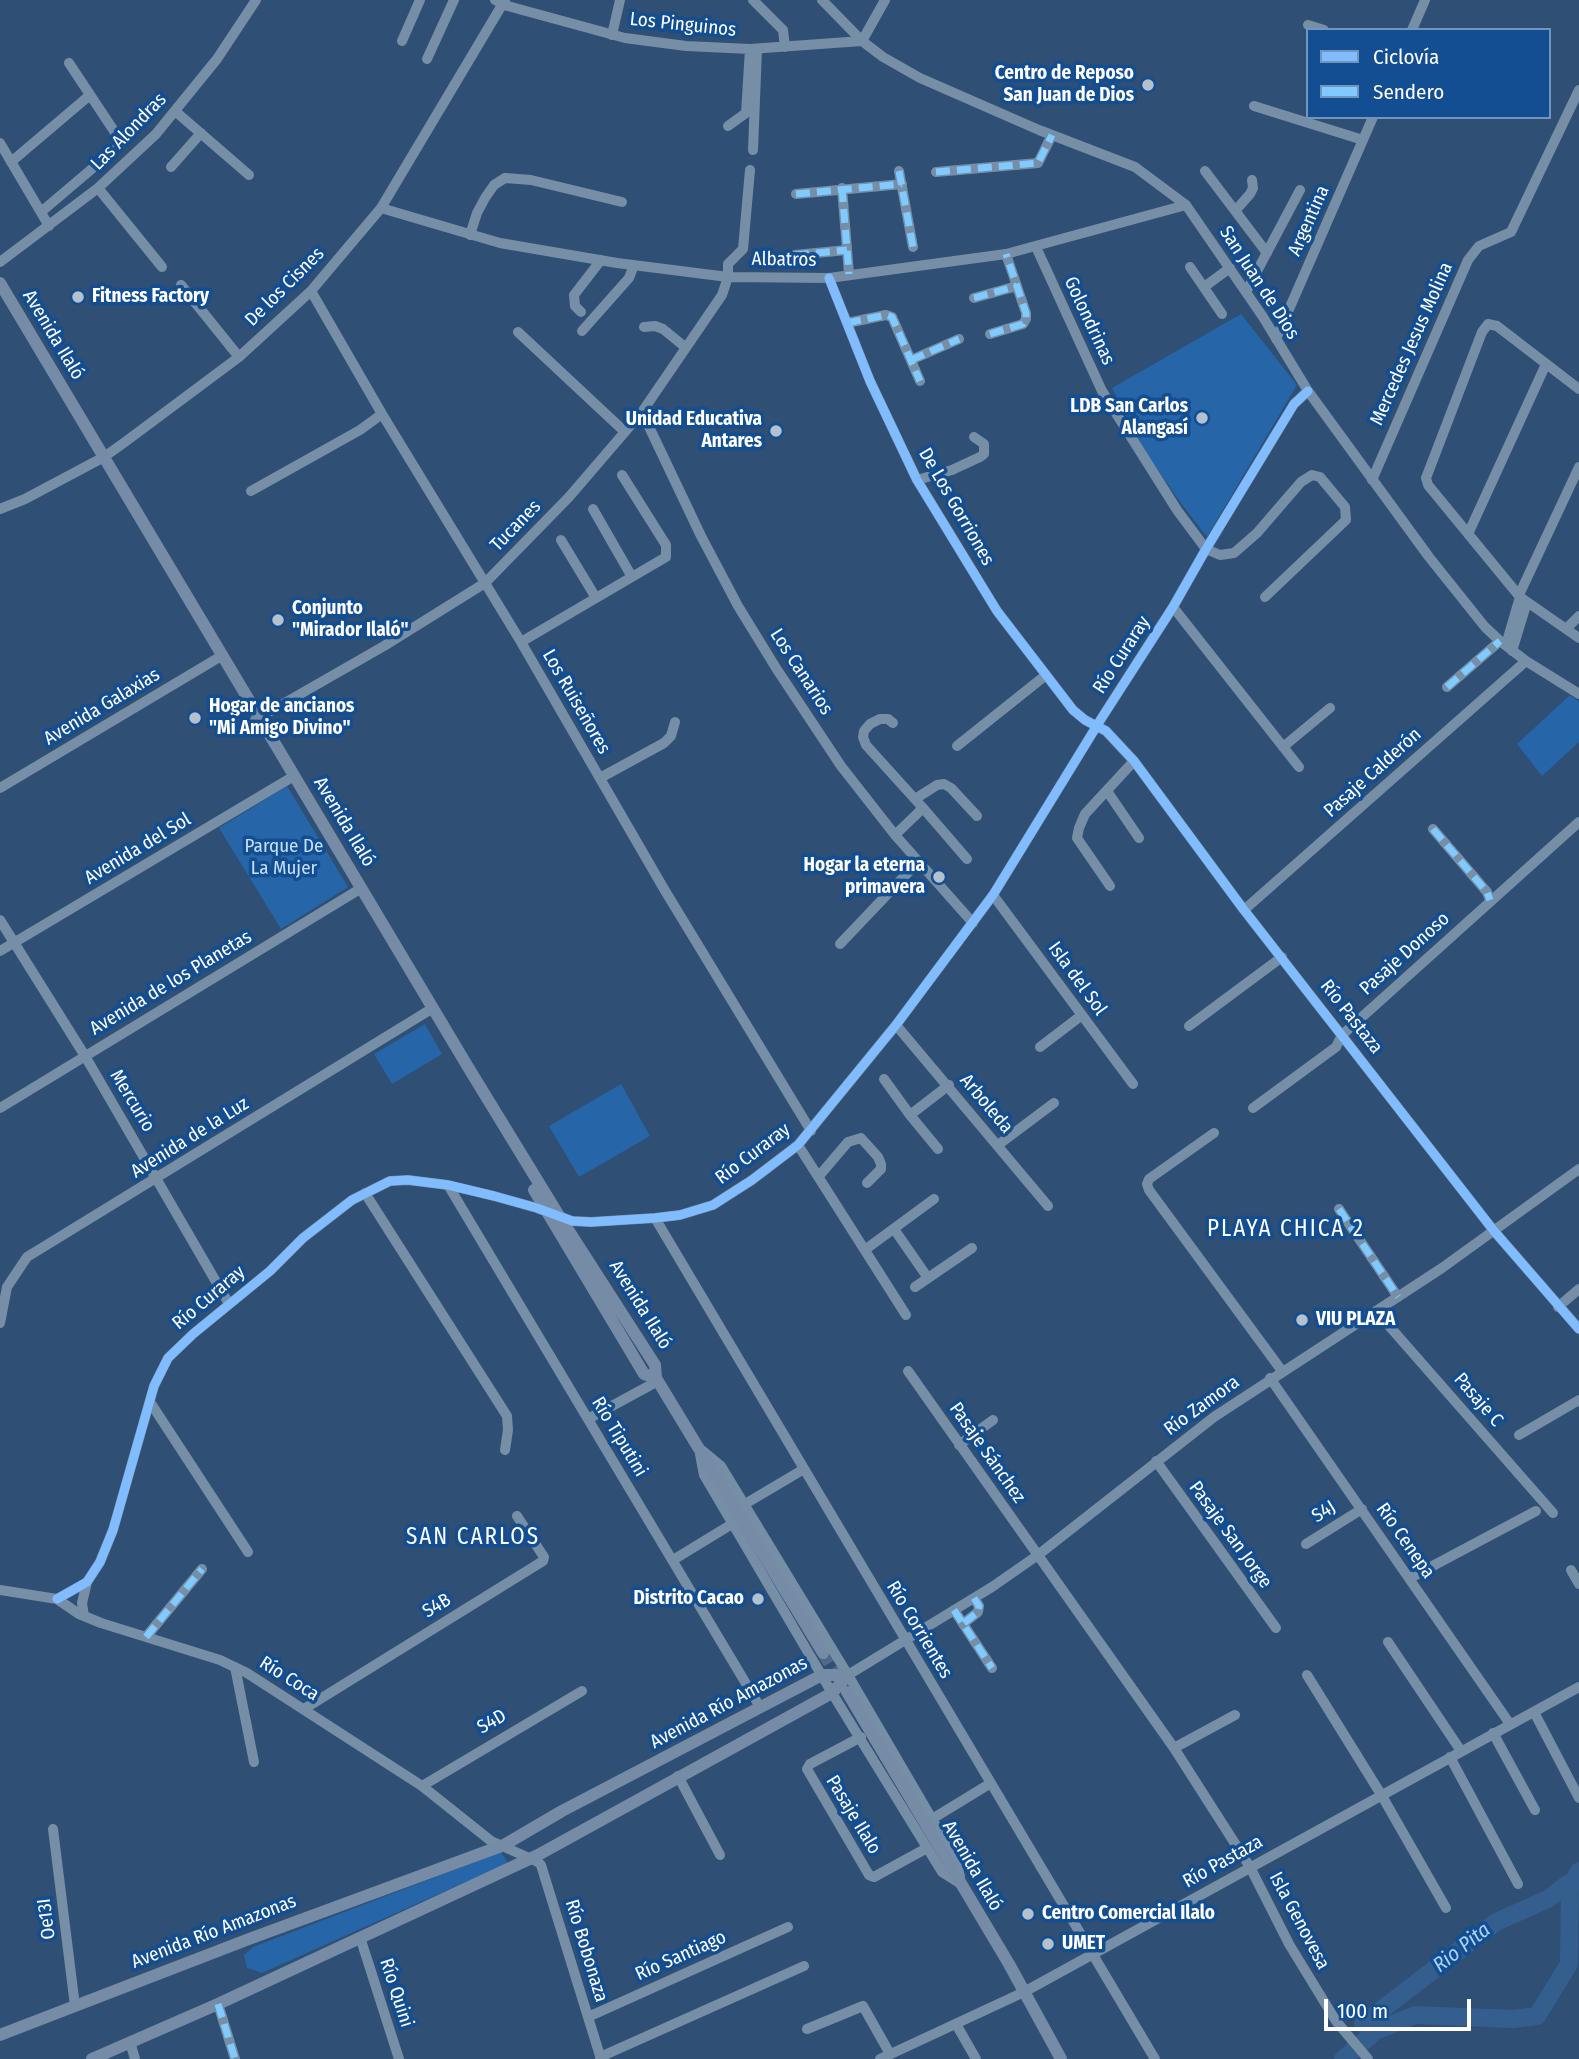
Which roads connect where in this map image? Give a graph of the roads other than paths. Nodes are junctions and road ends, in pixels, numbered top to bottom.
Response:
1 (256, 0) edge
2 (420, 0) edge
3 (454, 0) edge
4 (620, 0) edge
5 (753, 0) edge
6 (822, 0) edge
7 (885, 0) edge
8 (1423, 0) edge
9 (501, 2) edge
10 (1308, 25) dead end
11 (1318, 28) edge
12 (1413, 28) edge
13 (612, 35) junction
14 (402, 41) dead end
15 (862, 41) junction
16 (785, 47) junction
17 (753, 49) junction
18 (427, 59) dead end
19 (69, 63) dead end
20 (1579, 90) edge
21 (90, 94) junction
22 (1254, 106) dead end
23 (175, 111) junction
24 (1372, 119) edge
25 (728, 126) dead end
26 (201, 133) junction
27 (1052, 135) junction
28 (1363, 141) junction
29 (0, 143) edge
30 (753, 150) dead end
31 (11, 162) junction
32 (172, 167) dead end
33 (750, 170) dead end
34 (900, 171) dead end
35 (1205, 171) dead end
36 (936, 172) dead end
37 (250, 175) dead end
38 (1252, 180) dead end
39 (902, 184) junction
40 (98, 188) junction
41 (842, 188) junction
42 (1300, 190) dead end
43 (796, 194) dead end
44 (622, 202) dead end
45 (1186, 205) junction
46 (381, 208) junction
47 (1236, 209) junction
48 (41, 212) junction
49 (49, 226) junction
50 (470, 235) junction
51 (913, 247) dead end
52 (1035, 247) junction
53 (847, 250) junction
54 (1267, 253) junction
55 (1006, 254) junction
56 (795, 255) dead end
57 (601, 260) junction
58 (0, 262) edge
59 (634, 265) junction
60 (162, 267) dead end
61 (1190, 268) dead end
62 (1230, 268) junction
63 (849, 274) junction
64 (728, 277) junction
65 (829, 278) junction
66 (0, 283) edge
67 (181, 285) dead end
68 (1017, 286) junction
69 (1204, 287) junction
70 (311, 290) junction
71 (1247, 292) junction
72 (0, 293) edge
73 (974, 298) dead end
74 (581, 312) dead end
75 (1222, 314) dead end
76 (847, 323) junction
77 (644, 327) dead end
78 (518, 331) dead end
79 (582, 331) dead end
80 (990, 334) dead end
81 (960, 339) dead end
82 (1276, 340) junction
83 (685, 347) junction
84 (239, 357) junction
85 (911, 360) junction
86 (1546, 364) junction
87 (919, 381) dead end
88 (1579, 389) edge
89 (1308, 391) junction
90 (642, 412) junction
91 (382, 414) junction
92 (625, 432) junction
93 (974, 437) dead end
94 (101, 458) junction
95 (1578, 470) edge
96 (622, 475) dead end
97 (917, 480) junction
98 (1372, 480) junction
99 (251, 491) dead end
100 (0, 509) edge
101 (593, 509) dead end
102 (1469, 532) junction
103 (561, 540) dead end
104 (1206, 549) junction
105 (632, 577) junction
106 (485, 583) junction
107 (1265, 597) dead end
108 (596, 598) junction
109 (1522, 598) junction
110 (1173, 607) junction
111 (1579, 616) edge
112 (1566, 629) junction
113 (1579, 638) edge
114 (521, 642) junction
115 (1506, 646) junction
116 (220, 657) junction
117 (1525, 661) junction
118 (1046, 675) junction
119 (1447, 687) dead end
120 (1579, 694) edge
121 (1330, 708) dead end
122 (257, 719) junction
123 (674, 722) dead end
124 (893, 723) dead end
125 (1096, 727) junction
126 (957, 746) dead end
127 (1283, 747) junction
128 (1134, 761) junction
129 (1299, 767) dead end
130 (292, 778) junction
131 (600, 778) junction
132 (0, 788) edge
133 (1107, 791) junction
134 (915, 799) junction
135 (923, 808) junction
136 (977, 816) dead end
137 (1579, 822) edge
138 (1433, 828) dead end
139 (895, 835) junction
140 (1139, 838) dead end
141 (967, 859) dead end
142 (918, 862) junction
143 (1110, 886) dead end
144 (358, 890) junction
145 (993, 895) junction
146 (1490, 901) junction
147 (1244, 911) junction
148 (0, 920) edge
149 (973, 923) junction
150 (14, 943) junction
151 (841, 944) dead end
152 (0, 951) edge
153 (1282, 957) junction
154 (430, 1010) junction
155 (1082, 1015) junction
156 (896, 1025) junction
157 (1189, 1026) dead end
158 (1342, 1035) junction
159 (1040, 1047) dead end
160 (85, 1056) junction
161 (884, 1079) dead end
162 (1133, 1084) dead end
163 (948, 1086) junction
164 (1054, 1103) dead end
165 (0, 1108) edge
166 (1253, 1108) dead end
167 (910, 1115) junction
168 (811, 1131) junction
169 (1214, 1133) dead end
170 (798, 1145) junction
171 (998, 1145) junction
172 (937, 1150) dead end
173 (1579, 1169) edge
174 (819, 1176) junction
175 (158, 1179) junction
176 (867, 1182) dead end
177 (448, 1185) junction
178 (365, 1193) junction
179 (934, 1199) dead end
180 (1048, 1206) dead end
181 (1339, 1209) dead end
182 (545, 1211) junction
183 (560, 1216) junction
184 (655, 1219) junction
185 (894, 1229) junction
186 (1494, 1231) junction
187 (971, 1248) dead end
188 (866, 1249) junction
189 (928, 1278) junction
190 (915, 1287) dead end
191 (1579, 1289) edge
192 (1398, 1297) junction
193 (229, 1304) junction
194 (1558, 1307) junction
195 (1376, 1311) junction
196 (906, 1314) dead end
197 (0, 1323) edge
198 (1579, 1329) edge
199 (908, 1371) dead end
200 (1282, 1371) junction
201 (1270, 1378) junction
202 (657, 1380) junction
203 (1579, 1400) edge
204 (150, 1402) junction
205 (588, 1419) junction
206 (993, 1420) dead end
207 (1520, 1435) dead end
208 (959, 1445) junction
209 (699, 1447) junction
210 (505, 1450) dead end
211 (1156, 1461) junction
212 (804, 1469) junction
213 (745, 1504) junction
214 (1362, 1509) junction
215 (1536, 1511) dead end
216 (1553, 1513) dead end
217 (517, 1516) dead end
218 (732, 1524) junction
219 (1306, 1544) dead end
220 (248, 1552) dead end
221 (1038, 1555) junction
222 (673, 1560) junction
223 (202, 1569) dead end
224 (1571, 1570) dead end
225 (1410, 1578) junction
226 (88, 1582) junction
227 (1579, 1584) edge
228 (0, 1590) edge
229 (974, 1598) junction
230 (57, 1599) junction
231 (954, 1610) junction
232 (84, 1616) junction
233 (964, 1623) junction
234 (1276, 1628) dead end
235 (146, 1637) junction
236 (904, 1641) junction
237 (1388, 1642) dead end
238 (823, 1653) tunnel mouth
239 (235, 1667) junction
240 (992, 1668) dead end
241 (822, 1675) junction
242 (848, 1675) junction
243 (1307, 1675) dead end
244 (1579, 1687) edge
245 (582, 1691) dead end
246 (847, 1692) tunnel mouth
247 (832, 1693) junction
248 (761, 1707) junction
249 (304, 1709) junction
250 (1534, 1712) junction
251 (1235, 1715) dead end
252 (1510, 1724) junction
253 (1493, 1733) junction
254 (861, 1737) junction
255 (1174, 1748) junction
256 (1461, 1751) junction
257 (1450, 1757) junction
258 (254, 1762) dead end
259 (678, 1776) junction
260 (992, 1783) junction
261 (422, 1786) junction
262 (1382, 1796) junction
263 (1579, 1798) edge
264 (1535, 1810) dead end
265 (932, 1819) junction
266 (53, 1829) dead end
267 (504, 1845) junction
268 (927, 1848) junction
269 (720, 1855) dead end
270 (531, 1859) junction
271 (1250, 1867) junction
272 (961, 1884) junction
273 (1518, 1884) dead end
274 (1446, 1908) dead end
275 (788, 1927) dead end
276 (360, 1937) junction
277 (1094, 1954) junction
278 (804, 1966) dead end
279 (1024, 1992) junction
280 (218, 2004) junction
281 (75, 2006) junction
282 (588, 2017) junction
283 (956, 2024) junction
284 (807, 2029) dead end
285 (0, 2033) edge
286 (130, 2042) junction
287 (1366, 2056) edge
288 (885, 2057) edge
289 (601, 2058) edge
290 (92, 2059) edge
291 (135, 2059) edge
292 (235, 2059) edge
293 (399, 2059) edge
294 (976, 2059) edge
295 (1061, 2059) edge
296 (1155, 2059) edge

1 - 23 street, Las Alondras
2 - 14 street
3 - 18 street
4 - 13 street
5 - 16 street
6 - 15 street, San Juan de Dios
7 - 15 street
8 - 12 street
9 - 13 street, Los Pinguinos
9 - 46 street, De los Cisnes
10 - 11 street
13 - 17 street, Los Pinguinos
15 - 16 street, Los Pinguinos
15 - 27 street, San Juan de Dios
16 - 17 street, Los Pinguinos
17 - 25 street
17 - 30 street
19 - 21 street
20 - 98 street, Mercedes Jesus Molina
21 - 31 street
21 - 48 street
22 - 28 street
23 - 26 street
23 - 40 street, Las Alondras
24 - 28 street, Argentina
26 - 32 street
26 - 37 street
27 - 36 street
27 - 45 street, San Juan de Dios
28 - 82 street, Argentina
29 - 31 street
31 - 48 street
33 - 64 street, Tucanes
34 - 39 street
35 - 47 street
38 - 47 street
39 - 41 street
39 - 51 street
40 - 49 street, Las Alondras
40 - 60 street
41 - 43 street
41 - 53 street
42 - 54 street
44 - 50 street
45 - 52 street, Albatros
45 - 62 street, San Juan de Dios
46 - 50 street, Albatros
46 - 70 street, De los Cisnes
47 - 54 street
48 - 49 street
49 - 58 street, Las Alondras
50 - 57 street, Albatros
52 - 55 street, Albatros
52 - 104 street, Golondrinas
53 - 56 street
53 - 63 street
54 - 71 street
55 - 63 street, Albatros
55 - 68 street
57 - 59 street, Albatros
57 - 74 street
59 - 64 street, Albatros
59 - 79 street
61 - 69 street
62 - 69 street
62 - 71 street, San Juan de Dios
63 - 65 street, Albatros
64 - 65 street, Albatros
64 - 83 street, Tucanes
65 - 76 street, De Los Gorriones
66 - 94 main road, Avenida Ilaló
67 - 84 street
68 - 73 street
68 - 80 street
69 - 75 street
70 - 84 street, De los Cisnes
70 - 91 street, Los Ruiseñores
71 - 82 street, San Juan de Dios
72 - 94 main road, Avenida Ilaló
76 - 85 street
76 - 97 street, De Los Gorriones
77 - 83 street
78 - 92 street
81 - 85 street
82 - 89 street, San Juan de Dios
83 - 90 street, Tucanes
84 - 94 street, De los Cisnes
85 - 87 street
86 - 88 street
86 - 102 street
86 - 102 street
89 - 98 street, San Juan de Dios
89 - 104 street, Río Curaray
90 - 92 street, Tucanes
90 - 139 street, Los Canarios
91 - 99 street
91 - 106 street, Los Ruiseñores
92 - 106 street, Tucanes
93 - 97 street
94 - 100 street, De los Cisnes
94 - 116 main road, Avenida Ilaló
95 - 109 street
96 - 105 street
97 - 118 street, De Los Gorriones
98 - 115 street, San Juan de Dios
101 - 105 street
102 - 109 street
103 - 108 street
104 - 107 street
104 - 110 street, Río Curaray
105 - 108 street
106 - 114 street, Los Ruiseñores
106 - 122 street, Tucanes
108 - 114 street
109 - 112 street
109 - 115 street
110 - 125 street, Río Curaray
110 - 127 street
111 - 112 street
112 - 113 street
114 - 131 street, Los Ruiseñores
115 - 117 street, San Juan de Dios
115 - 119 street
116 - 122 main road, Avenida Ilaló
116 - 132 street, Avenida Galaxias
117 - 120 street, San Juan de Dios
117 - 147 street, Pasaje Calderón
118 - 125 street, De Los Gorriones
118 - 126 street
121 - 127 street
122 - 130 main road, Avenida Ilaló
123 - 131 street
124 - 134 street
125 - 128 street, Río Pastaza
125 - 145 street, Río Curaray
127 - 129 street
128 - 133 street
128 - 147 street, Río Pastaza
130 - 144 main road, Avenida Ilaló
130 - 150 street, Avenida del Sol
131 - 168 street, Los Ruiseñores
133 - 140 street
133 - 143 street
134 - 135 street
134 - 136 street
135 - 139 street
135 - 141 street
137 - 146 street, Pasaje Donoso
138 - 146 street
139 - 142 street, Los Canarios
142 - 149 street, Los Canarios
142 - 151 street
144 - 154 main road, Avenida Ilaló
144 - 160 street, Avenida de los Planetas
145 - 149 street, Río Curaray
145 - 155 street, Isla del Sol
146 - 158 street, Pasaje Donoso
147 - 153 street, Río Pastaza
148 - 150 street, Mercurio
149 - 156 street, Río Curaray
150 - 152 street, Avenida del Sol
150 - 160 street, Mercurio
153 - 157 street
153 - 158 street, Río Pastaza
154 - 175 street, Avenida de la Luz
154 - 182 main road, Avenida Ilaló
154 - 183 main road, Avenida Ilaló
155 - 159 street
155 - 162 street, Isla del Sol
156 - 163 street, Arboleda
156 - 168 street, Río Curaray
158 - 166 street, Pasaje Donoso
158 - 186 street, Río Pastaza
160 - 165 street, Avenida de los Planetas
160 - 175 street, Mercurio
161 - 167 street
163 - 167 street
163 - 171 street, Arboleda
164 - 171 street
167 - 172 street
168 - 170 street, Río Curaray
169 - 200 street
170 - 174 street
170 - 184 street, Río Curaray
171 - 180 street, Arboleda
173 - 186 street, Río Zamora
174 - 176 street
174 - 188 street
175 - 193 street, Mercurio
175 - 197 street, Avenida de la Luz
177 - 178 street, Río Curaray
177 - 182 street, Río Curaray
177 - 205 street, Río Tiputini
178 - 193 street, Río Curaray
178 - 210 street
179 - 185 street
181 - 192 street
182 - 183 street, Río Curaray
182 - 202 main road, Avenida Ilaló
183 - 184 street, Río Curaray
183 - 202 main road, Avenida Ilaló
184 - 212 street, Río Corrientes
185 - 188 street
185 - 189 street
186 - 192 street, Río Zamora
186 - 194 street, Río Pastaza
187 - 189 street
188 - 196 street
189 - 190 street
191 - 194 street
192 - 195 street, Río Zamora
193 - 204 street, Río Curaray
194 - 198 street, Río Pastaza
195 - 200 street, Río Zamora
195 - 216 street, Pasaje C
199 - 208 street, Pasaje Sánchez
200 - 201 street, Río Zamora
201 - 211 street, Río Zamora
201 - 214 street, Río Cenepa
202 - 205 street
202 - 209 main road, Avenida Ilaló
203 - 207 street
204 - 220 street
204 - 226 street, Río Curaray
205 - 222 street, Río Tiputini
206 - 208 street
208 - 221 street, Pasaje Sánchez
209 - 213 street
209 - 218 street
209 - 238 main road, Avenida Ilaló
211 - 221 street, Río Zamora
211 - 234 street, Pasaje San Jorge
212 - 213 street
212 - 236 street, Río Corrientes
213 - 242 street
214 - 219 street, S4J
214 - 225 street, Río Cenepa
215 - 225 street
217 - 249 street, S4B
218 - 222 street
218 - 241 street
221 - 229 street, Río Zamora
221 - 255 street, Pasaje Sánchez
222 - 248 street, Río Tiputini
223 - 235 street
224 - 227 street
225 - 252 street, Río Cenepa
226 - 230 street
226 - 232 street
228 - 230 street, Río Coca
229 - 231 street, Río Zamora
229 - 233 street
230 - 232 street, Río Coca
231 - 233 street
231 - 236 street, Río Zamora
232 - 235 street, Río Coca
233 - 240 street
235 - 239 street, Río Coca
236 - 242 street, Río Zamora
236 - 260 street, Río Corrientes
237 - 256 street
239 - 249 street, Río Coca
239 - 258 street
241 - 242 main road, Avenida Río Amazonas
241 - 247 street
241 - 248 main road, Avenida Río Amazonas
242 - 247 main road, Avenida Río Amazonas
242 - 265 street
243 - 262 street
244 - 250 street, Río Pastaza
245 - 261 street, S4D
246 - 272 main road, Avenida Ilaló
247 - 254 street
247 - 259 main road, Avenida Río Amazonas
248 - 267 main road, Avenida Río Amazonas
249 - 261 street, Río Coca
250 - 252 street, Río Pastaza
250 - 263 street
251 - 255 street
252 - 253 street, Río Pastaza
253 - 256 street, Río Pastaza
253 - 264 street
254 - 268 street
254 - 268 street, Pasaje Ilalo
255 - 271 street, Isla Genovesa
256 - 257 street, Río Pastaza
257 - 262 street, Río Pastaza
257 - 273 street
259 - 269 street
259 - 270 main road, Avenida Río Amazonas
260 - 265 street
260 - 277 street, Río Corrientes
261 - 267 street, Río Coca
262 - 271 street, Río Pastaza
262 - 274 street
265 - 272 street
266 - 281 street, Oe13I
267 - 270 street, Río Coca
267 - 281 main road, Avenida Río Amazonas
268 - 272 street
270 - 276 main road, Avenida Río Amazonas
270 - 282 street, Río Bobonaza
271 - 277 street, Río Pastaza
271 - 287 street, Isla Genovesa
272 - 279 main road, Avenida Ilaló
275 - 282 street, Río Santiago
276 - 280 main road, Avenida Río Amazonas
276 - 293 street, Río Quini
277 - 279 street, Río Pastaza
277 - 296 street, Río Corrientes
278 - 289 street
279 - 283 street, Río Pastaza
279 - 295 main road, Avenida Ilaló
280 - 286 main road, Avenida Río Amazonas
280 - 292 street
281 - 285 main road, Avenida Río Amazonas
282 - 289 street, Río Bobonaza
283 - 288 street, Río Pastaza
283 - 294 street
284 - 288 street
286 - 290 main road, Avenida Río Amazonas
286 - 291 street

